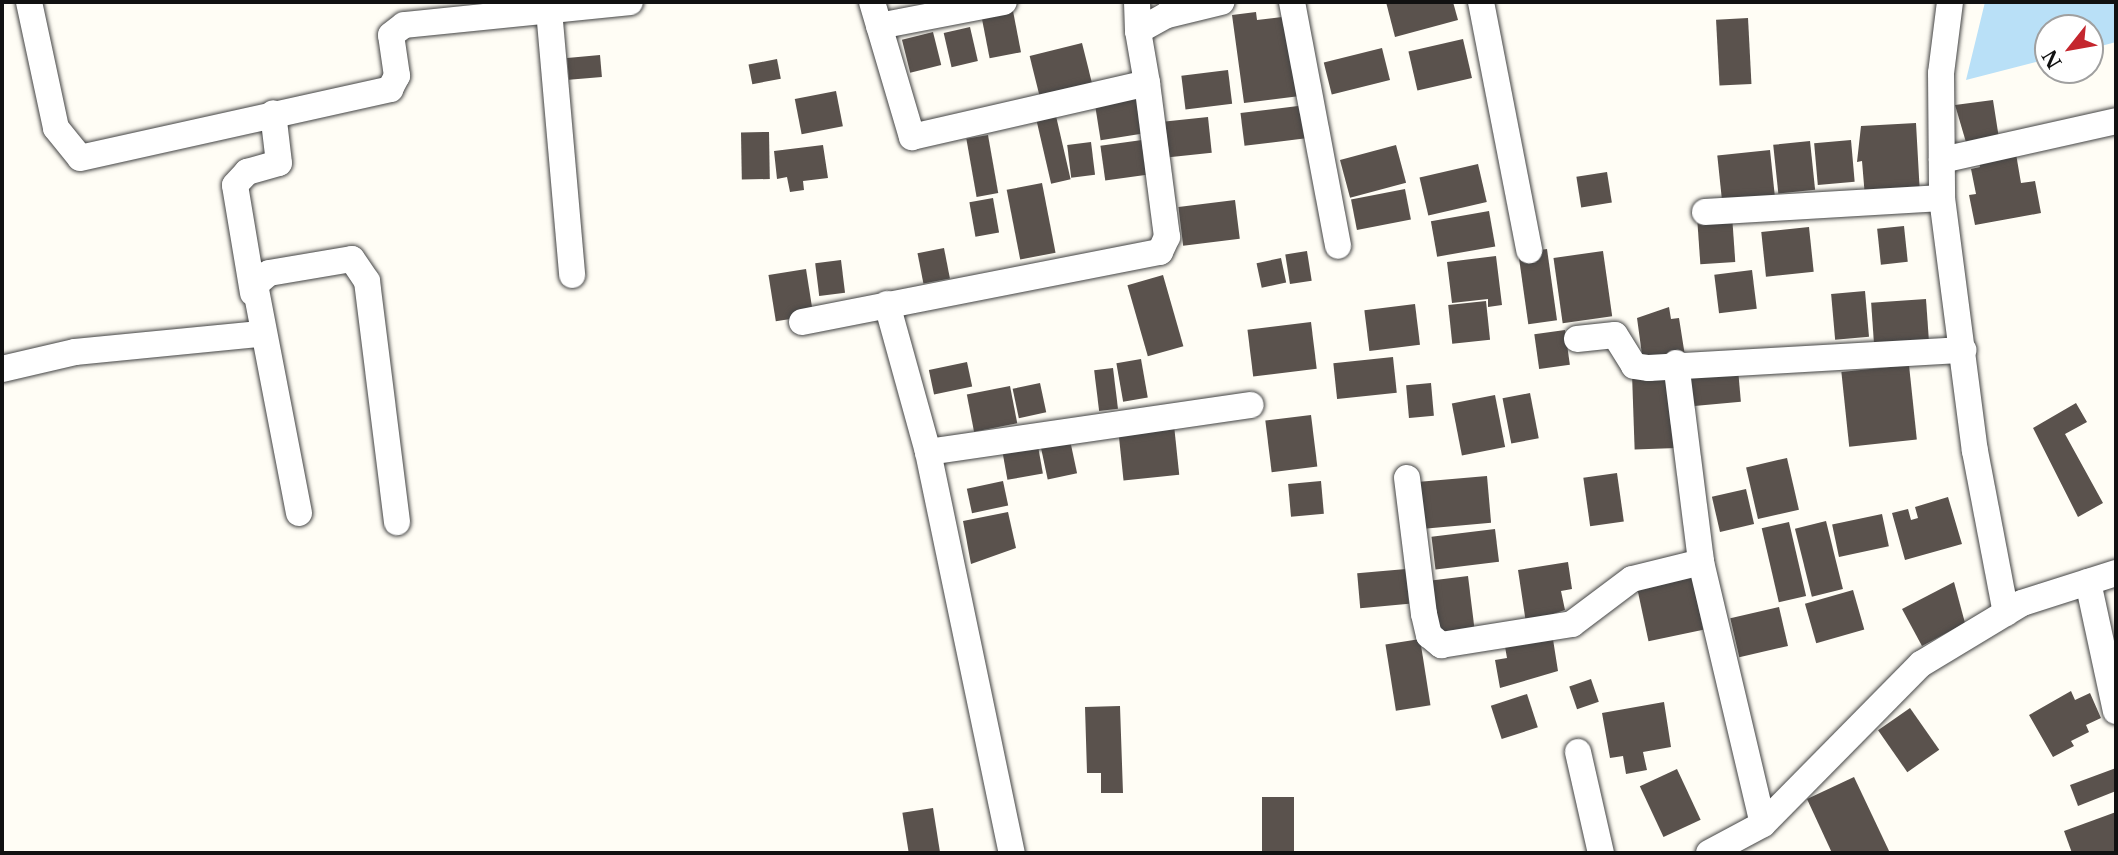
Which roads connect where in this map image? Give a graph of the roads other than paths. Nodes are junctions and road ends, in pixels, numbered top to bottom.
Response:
1 (29, 2) edge
2 (630, 2) edge
3 (1004, 2) edge
4 (1137, 2) edge
5 (1221, 2) edge
6 (1292, 2) edge
7 (1481, 2) edge
8 (1950, 2) edge
9 (549, 10) junction
10 (875, 14) edge
11 (1138, 31) junction
12 (1147, 83) junction
13 (273, 113) junction
14 (2116, 121) edge
15 (1942, 160) junction
16 (1942, 198) junction
17 (1705, 212) dead end
18 (1338, 246) dead end
19 (1530, 250) dead end
20 (572, 275) dead end
21 (253, 293) junction
22 (887, 304) junction
23 (802, 322) dead end
24 (260, 334) junction
25 (1577, 340) dead end
26 (1963, 351) junction
27 (1676, 363) junction
28 (2, 369) edge
29 (1251, 405) dead end
30 (928, 452) junction
31 (1407, 478) dead end
32 (299, 513) dead end
33 (397, 523) dead end
34 (1701, 562) junction
35 (2116, 573) edge
36 (2088, 582) junction
37 (2006, 613) junction
38 (2116, 711) edge
39 (1578, 752) dead end
40 (1763, 824) junction
41 (1013, 853) edge
42 (1601, 853) edge
43 (1709, 853) edge

1 - 13 street
2 - 9 street
3 - 10 street
4 - 11 street
5 - 11 street
6 - 18 street
7 - 19 street
8 - 15 street
9 - 13 street
9 - 20 street
10 - 12 street
11 - 12 street
12 - 22 street
13 - 21 street
14 - 15 street
15 - 16 street
16 - 17 street
16 - 26 street
21 - 24 street
21 - 33 street
22 - 23 street
22 - 30 street
24 - 28 street
24 - 32 street
25 - 27 street
26 - 27 street
26 - 37 street
27 - 34 street
29 - 30 street
30 - 41 street
31 - 34 street
34 - 40 street
35 - 36 street
36 - 37 street
36 - 38 street
37 - 40 street
39 - 42 street
40 - 43 street

